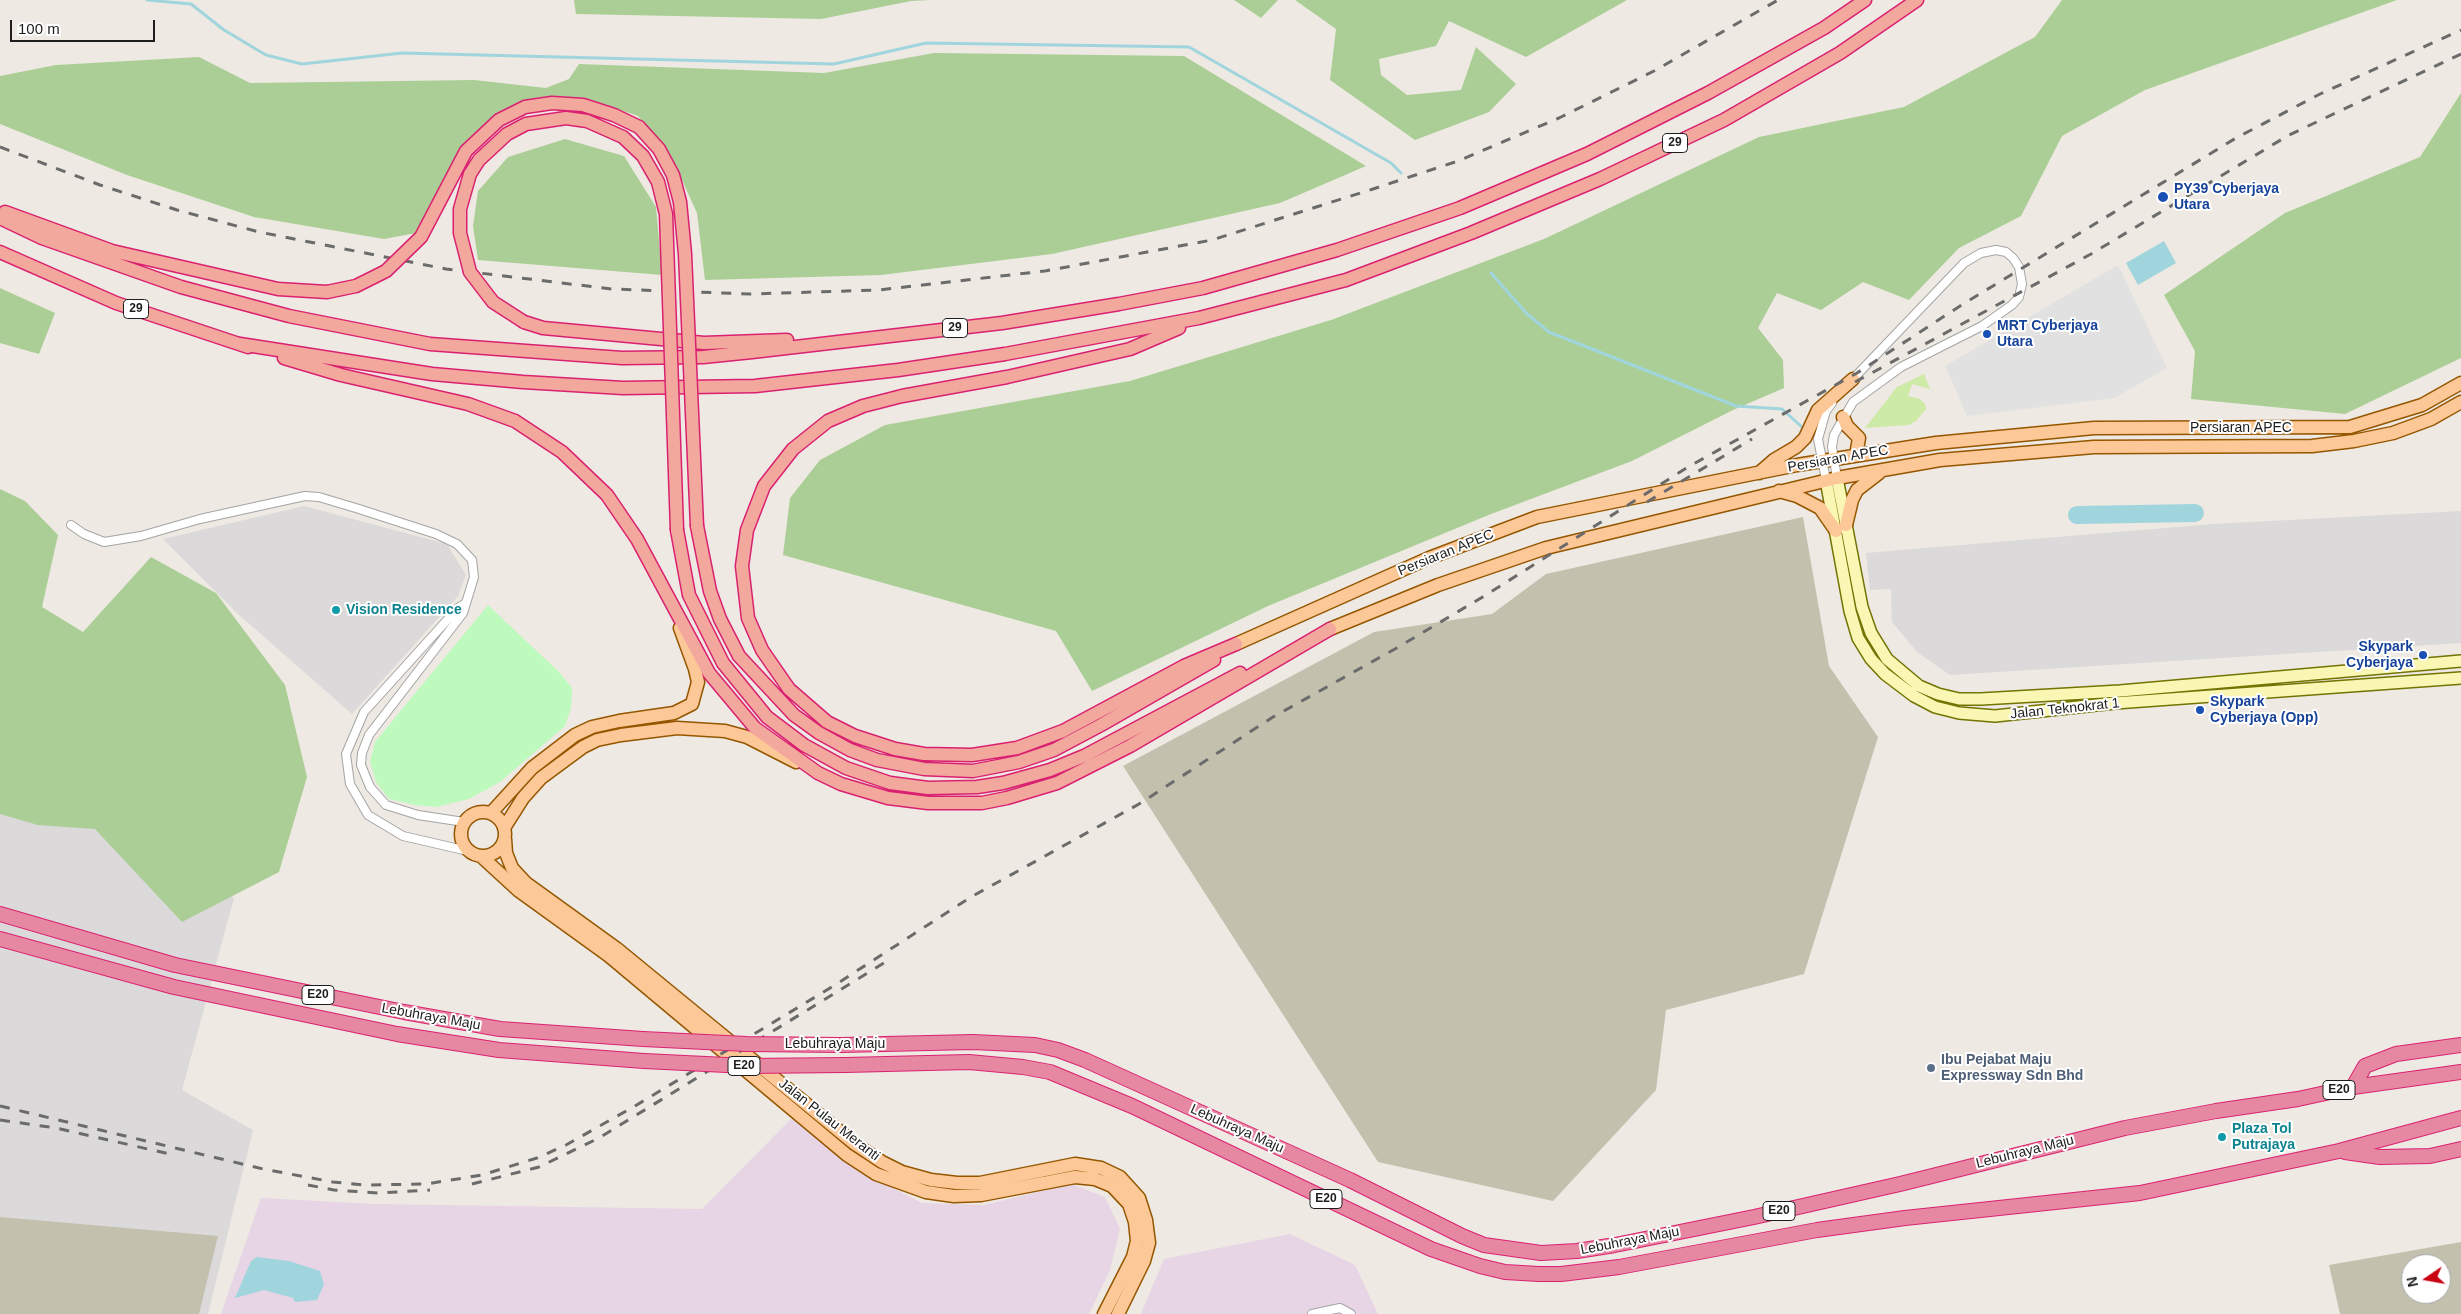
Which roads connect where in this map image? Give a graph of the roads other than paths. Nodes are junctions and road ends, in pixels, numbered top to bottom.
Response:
1 (1864, 0) edge
2 (1917, 0) edge
3 (0, 211) edge
4 (0, 218) edge
5 (0, 252) edge
6 (1199, 318) junction
7 (892, 335) junction
8 (240, 344) junction
9 (1853, 379) junction
10 (2461, 383) edge
11 (2461, 402) edge
12 (1843, 417) junction
13 (1856, 455) junction
14 (1827, 460) junction
15 (1881, 471) junction
16 (1759, 473) junction
17 (1831, 479) junction
18 (1778, 491) junction
19 (71, 525) dead end
20 (1841, 528) junction
21 (466, 603) junction
22 (671, 605) junction
23 (1330, 629) junction
24 (1236, 644) junction
25 (2461, 661) edge
26 (2461, 678) edge
27 (818, 773) junction
28 (491, 813) junction
29 (464, 822) junction
30 (505, 833) junction
31 (468, 852) junction
32 (482, 857) junction
33 (0, 914) edge
34 (0, 939) edge
35 (2461, 1045) edge
36 (2461, 1072) edge
37 (2353, 1087) junction
38 (2461, 1118) edge
39 (2461, 1149) edge
40 (2339, 1151) junction
41 (1104, 1314) edge
42 (1118, 1314) edge
43 (1312, 1314) edge
44 (1351, 1314) edge

1 - 7 highway, 29
2 - 6 highway, 29
3 - 24 highway, bridge
4 - 7 highway, 29
5 - 8 highway, 29
6 - 8 highway, 29
6 - 24 highway
7 - 23 highway, bridge
8 - 22 highway
9 - 12 street
9 - 14 street
9 - 16 main road
10 - 13 main road, Persiaran APEC
11 - 15 main road, Persiaran APEC
12 - 13 main road
12 - 14 street
13 - 14 main road, Persiaran APEC
14 - 16 main road, Persiaran APEC
14 - 17 street
14 - 17 street
15 - 17 main road, Persiaran APEC
15 - 20 main road
16 - 24 main road, Persiaran APEC
17 - 18 main road, Persiaran APEC
17 - 20 main road, Jalan Teknokrat 1
18 - 20 main road
18 - 23 main road, Persiaran APEC
19 - 21 street
20 - 25 main road, Jalan Teknokrat 1
20 - 26 main road, Jalan Teknokrat 1
21 - 29 street
21 - 31 street
22 - 27 highway
22 - 28 main road
23 - 27 highway
27 - 30 main road
28 - 29 main road
28 - 30 main road
29 - 31 main road
30 - 32 main road
30 - 42 main road, Jalan Pulau Meranti
31 - 32 main road
32 - 41 main road, Jalan Pulau Meranti
33 - 37 highway, Lebuhraya Maju / E20, bridge
34 - 40 highway, Lebuhraya Maju / E20, bridge
35 - 37 highway
36 - 37 highway, Lebuhraya Maju / E20
38 - 40 highway, Lebuhraya Maju / E20
39 - 40 highway
43 - 44 street

